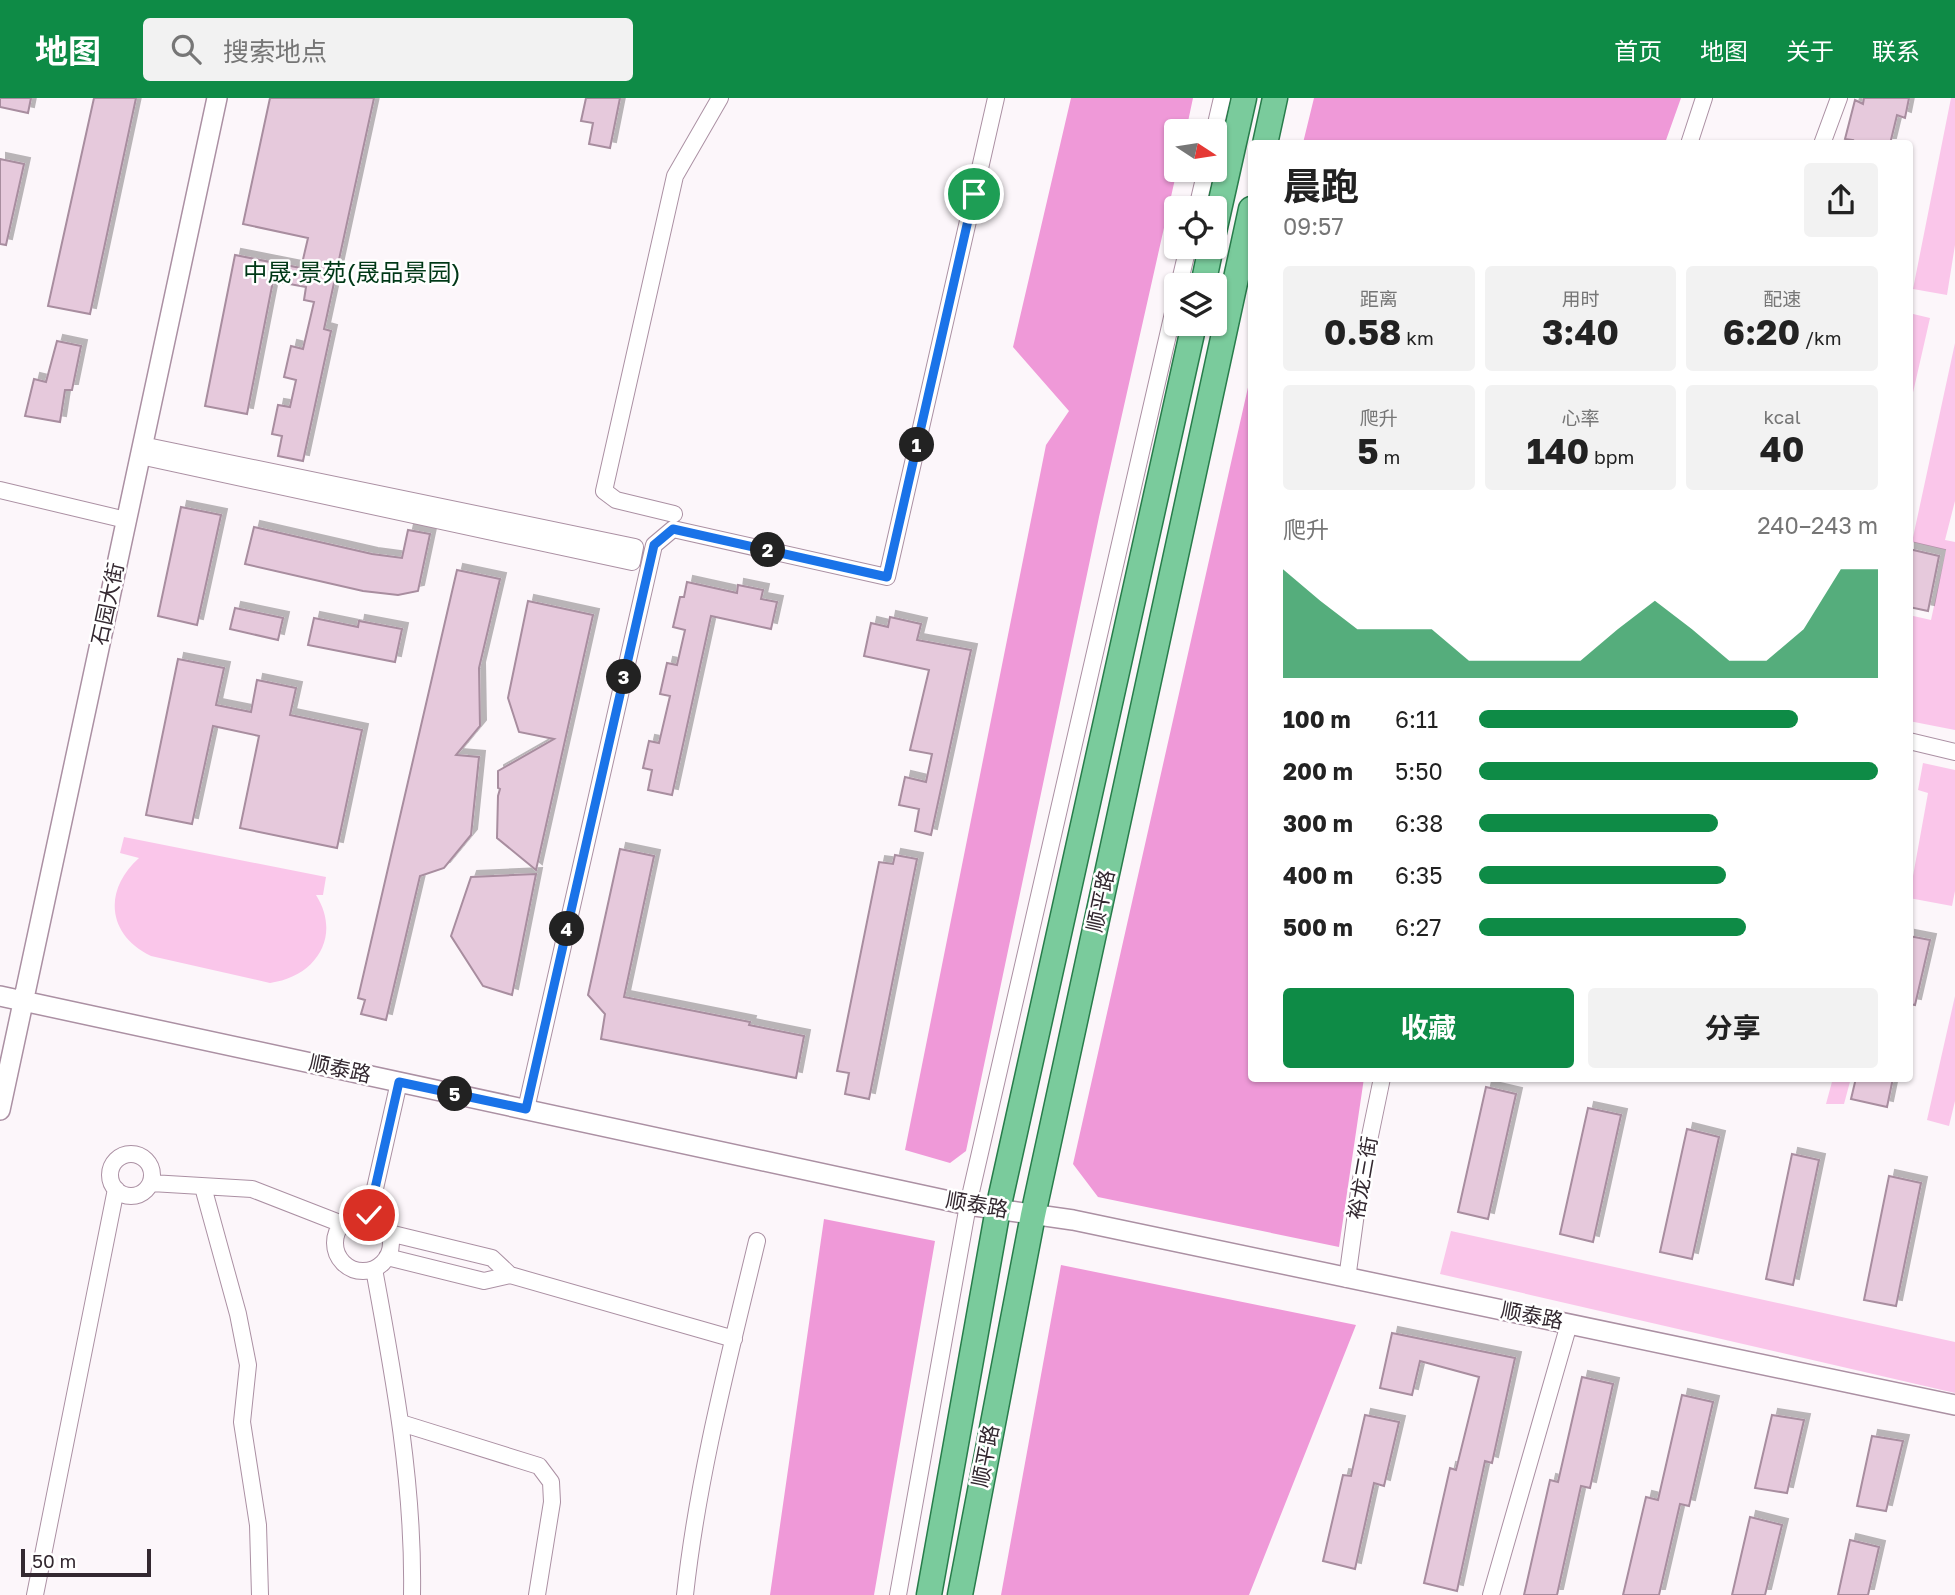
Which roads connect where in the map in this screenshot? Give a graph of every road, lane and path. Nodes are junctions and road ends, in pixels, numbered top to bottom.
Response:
1 (216, 98) edge
2 (720, 98) edge
3 (996, 98) edge
4 (1222, 98) edge
5 (1244, 98) edge
6 (1275, 98) edge
7 (1704, 98) edge
8 (1839, 98) edge
9 (1217, 119) edge
10 (1266, 140) edge
11 (1690, 140) edge
12 (1823, 140) edge
13 (1222, 196) edge
14 (1248, 223) edge
15 (1168, 336) edge
16 (1191, 336) edge
17 (141, 451) junction
18 (0, 490) edge
19 (674, 514) dead end
20 (126, 520) junction
21 (633, 554) dead end
22 (1913, 742) edge
23 (1955, 752) edge
24 (0, 996) edge
25 (23, 1001) junction
26 (399, 1082) junction
27 (1381, 1082) edge
28 (526, 1109) junction
29 (0, 1110) edge
30 (151, 1183) junction
31 (203, 1187) junction
32 (116, 1189) junction
33 (968, 1205) junction
34 (998, 1209) junction
35 (369, 1215) junction
36 (1033, 1215) junction
37 (342, 1224) junction
38 (389, 1233) junction
39 (757, 1241) dead end
40 (387, 1257) junction
41 (374, 1269) junction
42 (510, 1275) junction
43 (1347, 1279) junction
44 (1569, 1324) junction
45 (734, 1339) junction
46 (1955, 1405) edge
47 (401, 1423) junction
48 (35, 1595) edge
49 (260, 1595) edge
50 (412, 1595) edge
51 (537, 1595) edge
52 (685, 1595) edge
53 (898, 1595) edge
54 (929, 1595) edge
55 (960, 1595) edge
56 (1491, 1595) edge

1 - 17 street, 石园大街
2 - 19 street
3 - 28 street
4 - 9 street
5 - 13 main road
6 - 10 main road
7 - 11 street
8 - 12 street
14 - 36 main road, 顺平路
15 - 33 street
16 - 34 main road, 顺平路
17 - 20 street, 石园大街
17 - 21 street
18 - 20 street
20 - 25 street, 石园大街
22 - 23 street
24 - 25 street, 顺泰路
25 - 26 street, 顺泰路
25 - 29 street, 石园大街
26 - 28 street, 顺泰路
26 - 35 street
27 - 43 street, 裕龙三街
28 - 33 street, 顺泰路
30 - 31 street
30 - 32 street
30 - 32 street
31 - 37 street
31 - 49 street
32 - 48 street
33 - 34 street, 顺泰路
33 - 53 street
34 - 36 street, 顺泰路
34 - 54 main road, 顺平路
35 - 37 street
35 - 38 street
36 - 43 street, 顺泰路
36 - 55 main road, 顺平路
37 - 41 street
38 - 40 street
38 - 42 street
39 - 45 street
40 - 41 street
40 - 42 street
41 - 47 street
42 - 45 street
43 - 44 street, 顺泰路
44 - 46 street, 顺泰路
44 - 56 street
45 - 52 street
47 - 50 street
47 - 51 street

